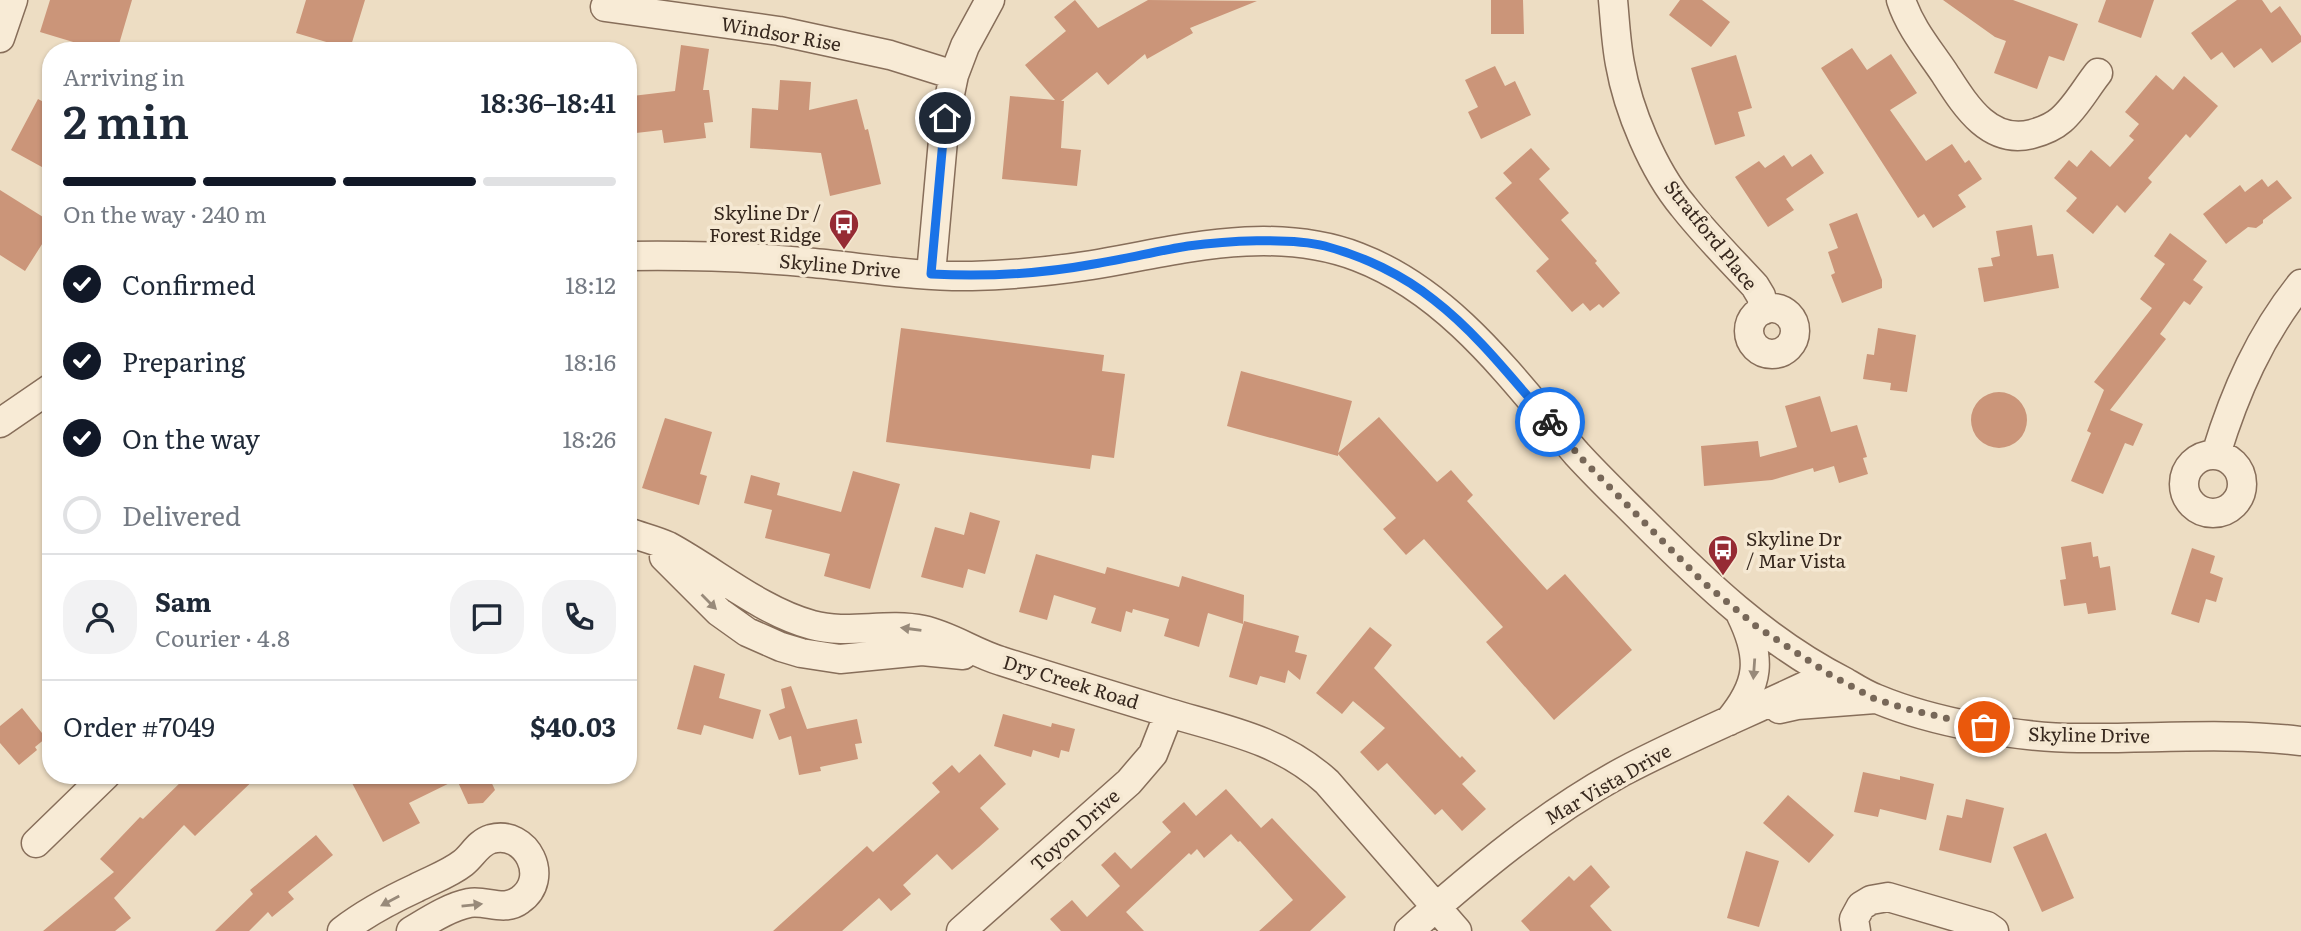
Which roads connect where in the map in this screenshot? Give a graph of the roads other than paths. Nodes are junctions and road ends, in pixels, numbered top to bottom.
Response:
1 (13, 0) edge
2 (990, 0) edge
3 (1613, 0) edge
4 (1901, 0) edge
5 (605, 8) dead end
6 (0, 38) edge
7 (2098, 73) dead end
8 (954, 75) junction
9 (637, 256) edge
10 (931, 274) junction
11 (2301, 284) edge
12 (1764, 310) dead end
13 (42, 394) edge
14 (0, 423) edge
15 (2216, 454) dead end
16 (637, 535) edge
17 (1740, 612) junction
18 (1829, 674) junction
19 (1875, 699) junction
20 (1169, 713) junction
21 (1729, 721) junction
22 (2301, 741) edge
23 (97, 784) edge
24 (36, 843) dead end
25 (1436, 907) junction
26 (342, 931) edge
27 (411, 931) edge
28 (961, 931) edge
29 (1409, 931) edge
30 (1457, 931) edge
31 (1856, 931) edge
32 (1994, 931) edge

1 - 6 street
2 - 8 street
3 - 12 street, Stratford Place
4 - 7 street
5 - 8 street, Windsor Rise
8 - 10 street
9 - 10 street, Skyline Drive
10 - 17 street, Skyline Drive
11 - 15 street
13 - 14 street
16 - 20 street, Dry Creek Road
17 - 18 street, Skyline Drive
17 -> 21 street
18 - 19 street, Skyline Drive
18 - 21 street, Mar Vista Drive
19 - 21 street
19 - 22 street, Skyline Drive
20 - 25 street, Dry Creek Road
20 - 28 street, Toyon Drive
21 - 25 street, Mar Vista Drive
23 - 24 street
25 - 29 street, Mar Vista Drive
25 - 30 street, Dry Creek Road
27 -> 26 street
31 - 32 street

